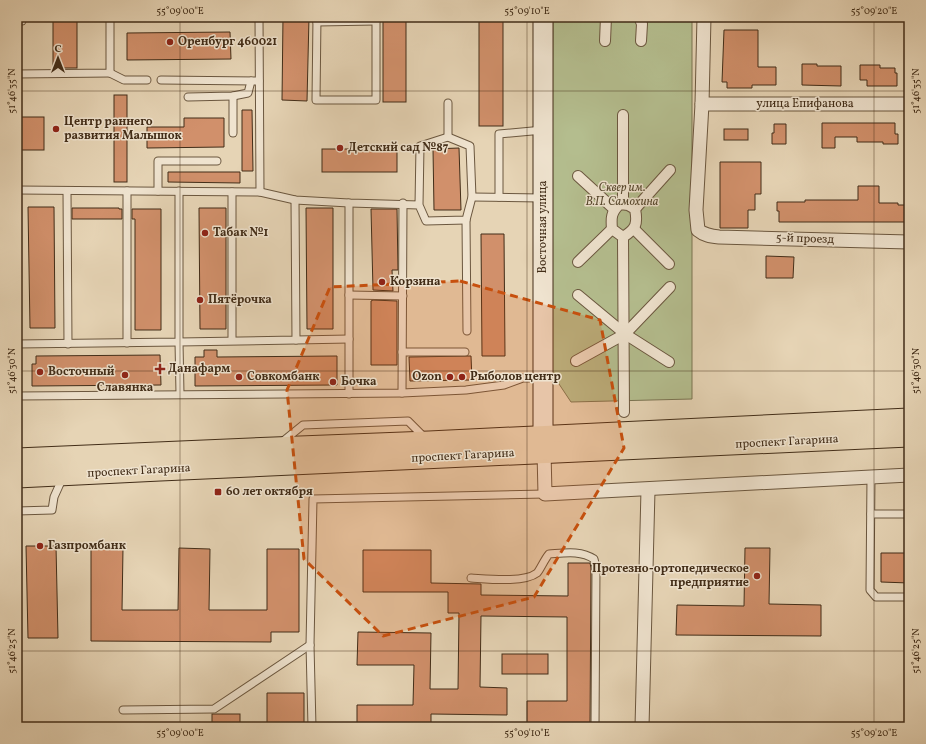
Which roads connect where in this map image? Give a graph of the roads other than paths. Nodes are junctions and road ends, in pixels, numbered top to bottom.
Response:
1 (110, 17) edge
2 (259, 17) edge
3 (543, 17) edge
4 (606, 17) edge
5 (639, 17) edge
6 (704, 17) edge
7 (317, 19) edge
8 (376, 19) edge
9 (605, 41) dead end
10 (641, 41) dead end
11 (110, 73) junction
12 (17, 74) edge
13 (147, 80) dead end
14 (161, 80) dead end
15 (251, 81) junction
16 (259, 81) junction
17 (233, 96) junction
18 (188, 97) dead end
19 (448, 102) dead end
20 (702, 104) junction
21 (909, 104) edge
22 (623, 115) dead end
23 (543, 130) junction
24 (233, 133) dead end
25 (448, 136) junction
26 (217, 161) dead end
27 (670, 170) dead end
28 (578, 176) dead end
29 (17, 190) edge
30 (67, 191) junction
31 (127, 191) junction
32 (158, 191) junction
33 (179, 191) junction
34 (232, 192) junction
35 (260, 192) junction
36 (472, 197) junction
37 (499, 197) junction
38 (543, 198) junction
39 (295, 200) junction
40 (349, 203) junction
41 (403, 203) junction
42 (623, 204) junction
43 (419, 205) junction
44 (614, 209) junction
45 (635, 209) junction
46 (466, 220) junction
47 (612, 229) junction
48 (634, 229) junction
49 (623, 237) junction
50 (909, 242) edge
51 (578, 262) dead end
52 (669, 264) dead end
53 (670, 287) dead end
54 (349, 295) junction
55 (578, 295) dead end
56 (403, 296) junction
57 (467, 331) dead end
58 (625, 334) junction
59 (349, 339) junction
60 (232, 340) junction
61 (296, 340) junction
62 (179, 342) junction
63 (127, 343) junction
64 (17, 344) edge
65 (68, 344) junction
66 (402, 352) junction
67 (465, 352) dead end
68 (576, 361) dead end
69 (669, 362) dead end
70 (543, 378) junction
71 (402, 393) junction
72 (180, 394) junction
73 (349, 394) junction
74 (17, 396) edge
75 (624, 412) dead end
76 (909, 418) edge
77 (909, 436) edge
78 (543, 444) junction
79 (17, 459) edge
80 (64, 475) junction
81 (909, 475) edge
82 (17, 477) edge
83 (871, 477) junction
84 (648, 490) junction
85 (545, 494) junction
86 (17, 510) edge
87 (871, 514) junction
88 (909, 514) edge
89 (471, 578) dead end
90 (909, 597) edge
91 (310, 645) junction
92 (124, 710) dead end
93 (312, 727) edge
94 (596, 727) edge
95 (642, 727) edge

1 - 11 lane
2 - 16 lane
3 - 23 main road, Восточная улица
4 - 9 street
5 - 10 street
6 - 20 street
7 - 8 lane
7 - 8 lane
11 - 12 lane
11 - 13 lane
14 - 15 lane
15 - 16 lane
15 - 17 lane
16 - 35 lane
17 - 18 lane
17 - 24 lane
19 - 25 lane
20 - 21 street, улица Епифанова
20 - 50 street, 5-й проезд
22 - 42 street
23 - 37 lane
23 - 38 main road, Восточная улица
25 - 36 lane
25 - 43 lane
26 - 32 lane
27 - 45 street
28 - 44 street
29 - 30 lane
30 - 31 lane
30 - 65 lane
31 - 32 lane
31 - 63 lane
32 - 33 lane
33 - 34 lane
33 - 62 lane
34 - 35 lane
34 - 60 lane
35 - 39 lane
36 - 37 lane
36 - 46 lane
37 - 38 lane
38 - 70 main road, Восточная улица
39 - 40 lane
39 - 61 lane
40 - 41 lane
40 - 54 lane
41 - 43 lane
41 - 56 lane
42 - 44 street
42 - 45 street
43 - 46 lane
44 - 47 street
45 - 48 street
46 - 57 lane
47 - 49 street
47 - 51 street
48 - 49 street
48 - 52 street
49 - 58 street
53 - 58 street
54 - 56 lane
54 - 59 lane
55 - 58 street
56 - 66 lane
58 - 68 street
58 - 69 street
58 - 75 street
59 - 61 lane
59 - 73 lane
60 - 61 lane
60 - 62 lane
62 - 63 lane
62 - 72 lane
63 - 65 lane
64 - 65 lane
66 - 67 lane
66 - 71 lane
70 - 71 lane
70 - 78 main road, Восточная улица
71 - 73 lane
72 - 73 lane
72 - 74 lane
76 - 78 main road, проспект Гагарина
77 - 78 main road, проспект Гагарина
78 - 79 main road, проспект Гагарина
78 - 80 main road, проспект Гагарина
78 - 85 street
80 - 82 main road, проспект Гагарина
80 - 86 lane
81 - 83 street
83 - 84 street
83 - 87 lane
84 - 85 street
84 - 95 street
85 - 91 lane
87 - 88 lane
87 - 90 lane
89 - 94 lane
91 - 92 lane
91 - 93 lane

